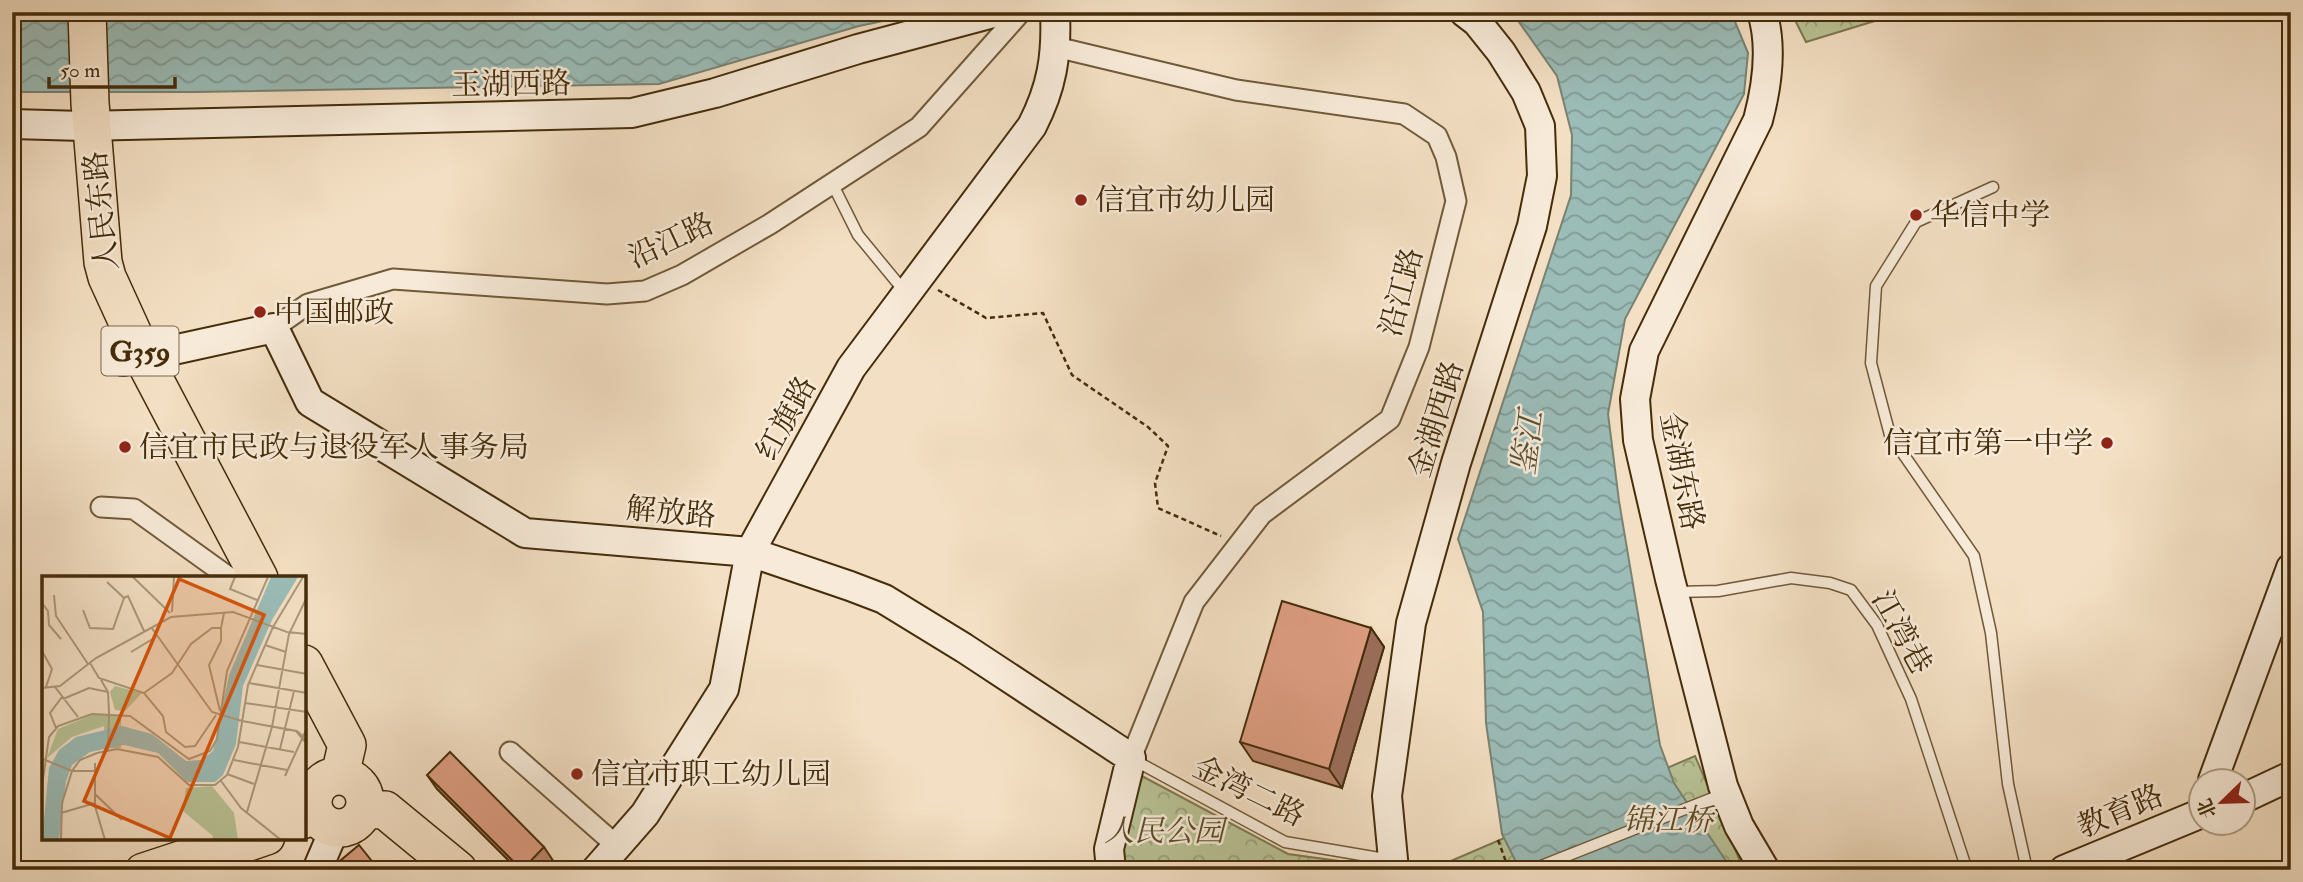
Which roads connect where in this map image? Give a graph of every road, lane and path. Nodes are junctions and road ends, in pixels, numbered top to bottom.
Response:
1 (72, 12) edge
2 (87, 12) edge
3 (997, 12) edge
4 (1021, 12) edge
5 (1055, 12) edge
6 (1464, 12) edge
7 (1762, 12) edge
8 (1056, 47) junction
9 (83, 114) junction
10 (12, 124) edge
11 (832, 183) junction
12 (1993, 187) dead end
13 (911, 285) junction
14 (274, 328) junction
15 (133, 359) junction
16 (101, 508) dead end
17 (1239, 544) junction
18 (750, 552) junction
19 (2291, 568) edge
20 (227, 576) edge
21 (235, 576) edge
22 (258, 576) edge
23 (1673, 592) junction
24 (306, 668) edge
25 (306, 710) edge
26 (510, 752) dead end
27 (1131, 758) junction
28 (2218, 766) edge
29 (340, 775) junction
30 (2288, 783) edge
31 (1726, 793) junction
32 (2258, 793) edge
33 (325, 818) edge
34 (2188, 819) edge
35 (233, 840) edge
36 (262, 840) edge
37 (1498, 840) dead end
38 (605, 863) edge
39 (1393, 865) edge
40 (1763, 869) edge
41 (142, 870) edge
42 (173, 870) edge
43 (317, 870) edge
44 (437, 870) edge
45 (458, 870) edge
46 (1111, 870) edge
47 (1508, 870) edge
48 (1531, 870) edge
49 (1967, 870) edge
50 (2028, 870) edge
51 (2064, 870) edge

1 - 9 highway, G359
2 - 9 highway, G359
3 - 9 main road, 玉湖西路
4 - 11 street, 沿江路
5 - 8 main road, 红旗路
6 - 39 main road, 金湖西路
7 - 23 main road, 金湖东路
8 - 13 main road, 红旗路
8 - 17 street, 沿江路
9 - 10 main road, 玉湖西路
9 - 15 highway, 人民东路 / G359
11 - 13 lane
11 - 14 street, 沿江路
12 - 50 lane
13 - 17 path
13 - 18 main road, 红旗路
14 - 15 main road
14 - 18 main road, 解放路
15 - 21 highway, 人民东路 / G359
15 - 22 highway, 人民东路 / G359
16 - 20 street
17 - 27 street, 沿江路
18 - 27 main road, 解放路
18 - 38 main road, 红旗路
19 - 28 main road
23 - 31 main road, 金湖东路
23 - 49 lane, 江湾巷
24 - 29 highway
25 - 29 highway
26 - 38 street
27 - 39 lane, 金湾二路
27 - 46 main road
29 - 33 highway
30 - 32 main road
31 - 40 main road, 金湖东路
31 - 48 lane
33 - 43 main road
33 - 44 highway
33 - 45 highway
34 - 51 main road, 教育路
35 - 41 main road
36 - 42 main road
37 - 47 path

